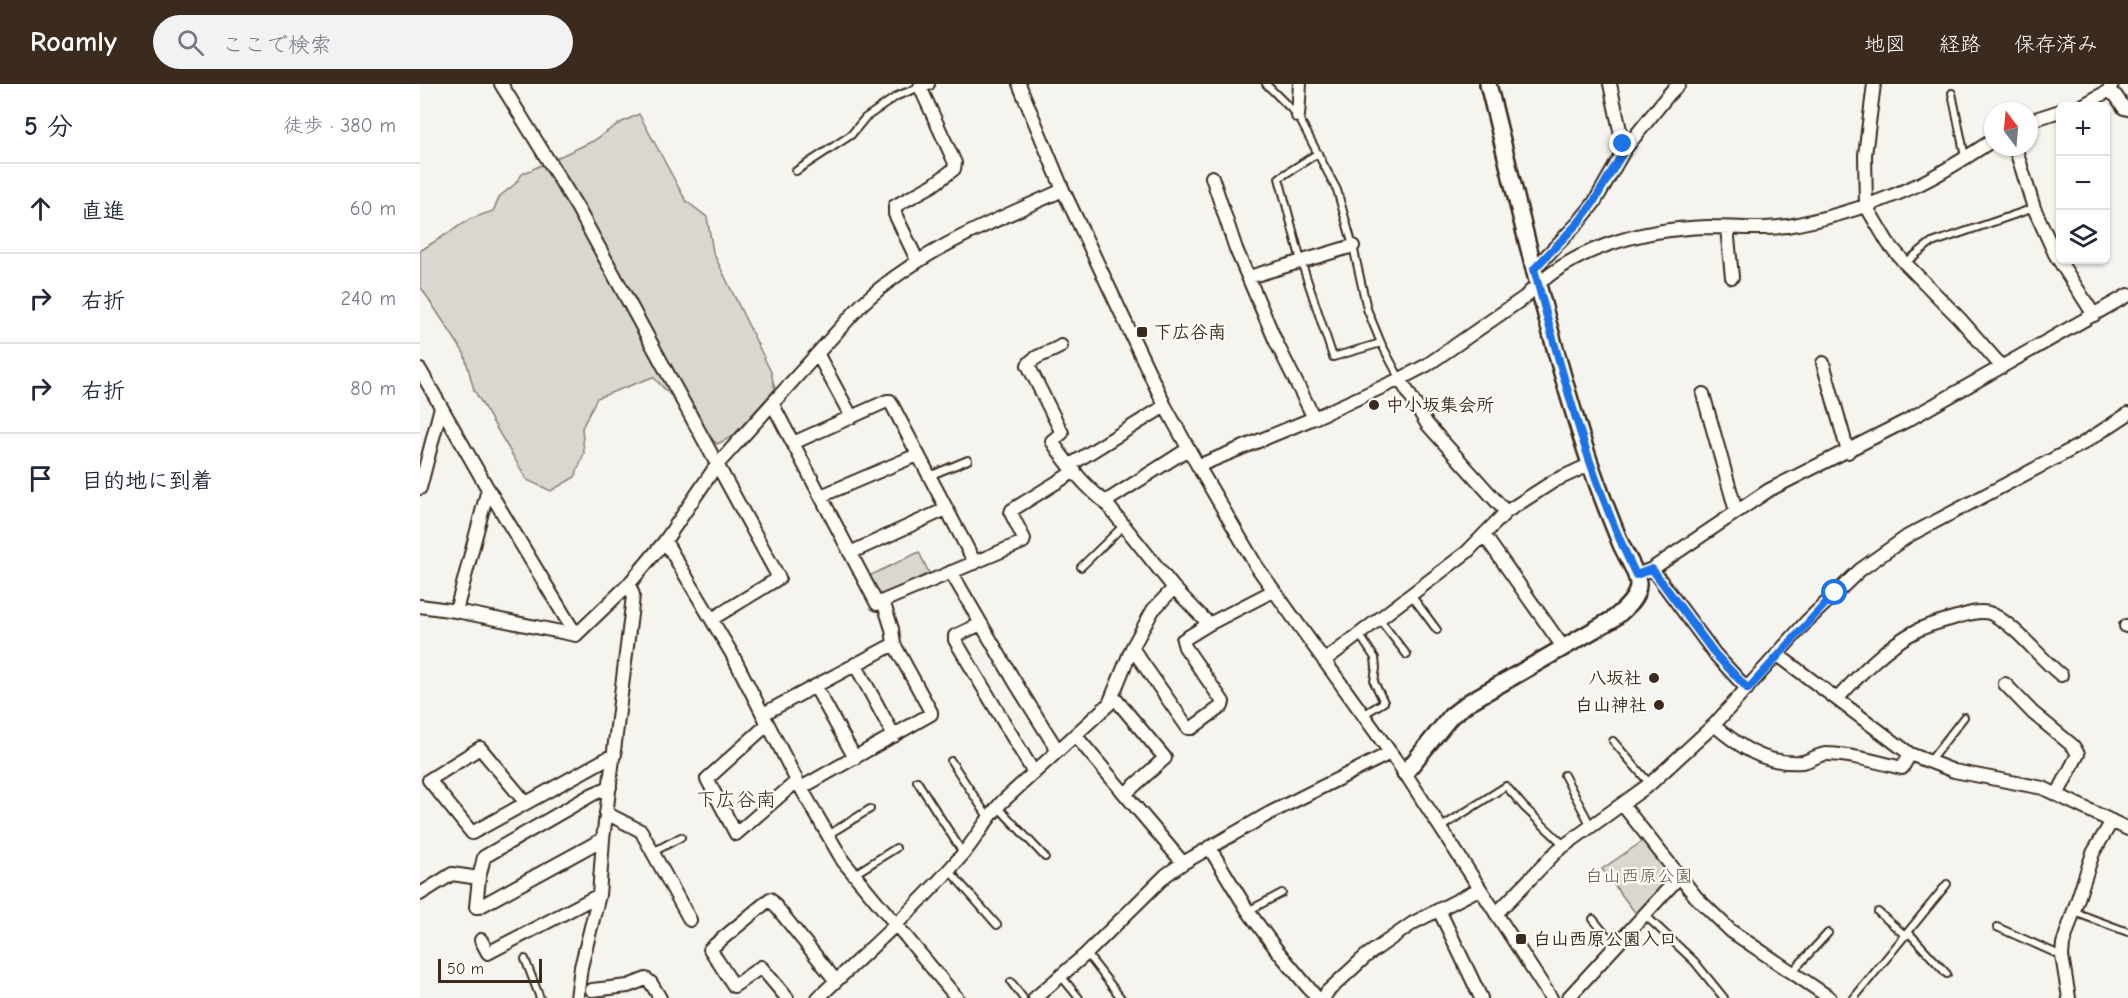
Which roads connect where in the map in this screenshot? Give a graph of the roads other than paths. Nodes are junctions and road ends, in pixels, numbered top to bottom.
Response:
1 (501, 84) edge
2 (1019, 84) edge
3 (1266, 84) edge
4 (1300, 84) edge
5 (1488, 84) edge
6 (1610, 84) edge
7 (1874, 84) edge
8 (924, 85) edge
9 (1677, 85) edge
10 (2110, 87) edge
11 (1952, 93) dead end
12 (2088, 102) edge
13 (2128, 109) edge
14 (2056, 113) edge
15 (1298, 116) junction
16 (2038, 118) edge
17 (1984, 146) edge
18 (1625, 149) junction
19 (1318, 153) junction
20 (2018, 156) edge
21 (1965, 158) junction
22 (796, 171) dead end
23 (1212, 177) dead end
24 (1063, 190) junction
25 (1866, 206) junction
26 (2034, 207) junction
27 (1727, 228) junction
28 (1353, 246) junction
29 (917, 260) junction
30 (1301, 261) junction
31 (1905, 263) junction
32 (1536, 276) junction
33 (1732, 277) dead end
34 (1249, 278) junction
35 (2128, 295) edge
36 (2094, 315) junction
37 (1381, 343) junction
38 (1061, 346) dead end
39 (818, 355) junction
40 (1823, 363) dead end
41 (2002, 367) junction
42 (420, 370) edge
43 (1400, 379) junction
44 (1703, 394) dead end
45 (773, 405) junction
46 (1165, 406) junction
47 (441, 407) junction
48 (2128, 414) edge
49 (851, 416) junction
50 (1314, 418) junction
51 (793, 443) junction
52 (1188, 449) junction
53 (1848, 452) junction
54 (917, 455) junction
55 (968, 460) dead end
56 (1591, 464) junction
57 (716, 466) junction
58 (1198, 466) junction
59 (1073, 468) junction
60 (929, 477) junction
61 (420, 488) edge
62 (488, 489) junction
63 (821, 496) junction
64 (1105, 502) junction
65 (946, 509) junction
66 (1736, 511) junction
67 (1506, 513) junction
68 (1122, 526) junction
69 (1484, 534) junction
70 (665, 541) junction
71 (850, 553) junction
72 (975, 563) junction
73 (1081, 567) dead end
74 (1652, 569) junction
75 (951, 572) junction
76 (1636, 575) junction
77 (629, 584) junction
78 (1174, 588) junction
79 (1274, 591) junction
80 (1410, 594) junction
81 (883, 601) junction
82 (420, 606) edge
83 (456, 611) junction
84 (712, 619) junction
85 (1379, 619) junction
86 (981, 624) junction
87 (1209, 624) junction
88 (1437, 630) dead end
89 (1359, 634) junction
90 (576, 635) junction
91 (894, 644) junction
92 (1563, 647) junction
93 (1132, 648) junction
94 (1778, 654) junction
95 (1407, 655) dead end
96 (1324, 661) junction
97 (855, 664) junction
98 (2061, 675) dead end
99 (2005, 684) dead end
100 (815, 686) junction
101 (1748, 689) junction
102 (1113, 696) junction
103 (1838, 698) junction
104 (1363, 715) junction
105 (1964, 717) dead end
106 (765, 719) junction
107 (1714, 725) junction
108 (1075, 735) junction
109 (894, 736) junction
110 (1613, 741) dead end
111 (1058, 751) junction
112 (1390, 753) junction
113 (615, 754) junction
114 (1910, 754) junction
115 (855, 758) junction
116 (951, 761) dead end
117 (1929, 763) junction
118 (1034, 773) junction
119 (1405, 773) junction
120 (1564, 775) dead end
121 (917, 781) dead end
122 (1650, 784) junction
123 (799, 785) junction
124 (610, 787) junction
125 (1125, 794) junction
126 (2057, 795) junction
127 (526, 803) junction
128 (1622, 804) junction
129 (998, 807) junction
130 (870, 809) dead end
131 (606, 813) junction
132 (988, 817) junction
133 (2112, 821) junction
134 (1591, 826) junction
135 (1439, 828) junction
136 (2128, 829) edge
137 (828, 835) junction
138 (681, 837) dead end
139 (603, 838) junction
140 (1564, 845) junction
141 (1209, 847) junction
142 (896, 848) dead end
143 (652, 852) junction
144 (963, 853) junction
145 (1045, 857) dead end
146 (1183, 863) junction
147 (948, 869) junction
148 (853, 875) junction
149 (1679, 877) junction
150 (479, 878) junction
151 (1947, 884) dead end
152 (1479, 889) junction
153 (1282, 893) dead end
154 (420, 894) edge
155 (599, 896) junction
156 (1438, 910) junction
157 (1248, 911) junction
158 (1878, 912) dead end
159 (2074, 912) junction
160 (1496, 914) junction
161 (1644, 914) junction
162 (1593, 919) dead end
163 (690, 920) dead end
164 (895, 925) junction
165 (997, 925) dead end
166 (1996, 927) dead end
167 (2128, 932) edge
168 (1828, 933) dead end
169 (1908, 935) junction
170 (481, 940) dead end
171 (1615, 946) junction
172 (1086, 954) junction
173 (2061, 956) junction
174 (525, 959) dead end
175 (1792, 972) junction
176 (1947, 974) dead end
177 (1061, 975) junction
178 (836, 981) junction
179 (1011, 982) dead end
180 (594, 994) edge
181 (578, 995) edge
182 (540, 998) edge
183 (660, 998) edge
184 (787, 998) edge
185 (818, 998) edge
186 (957, 998) edge
187 (1023, 998) edge
188 (1035, 998) edge
189 (1078, 998) edge
190 (1121, 998) edge
191 (1317, 998) edge
192 (1324, 998) edge
193 (1481, 998) edge
194 (1551, 998) edge
195 (1568, 998) edge
196 (1724, 998) edge
197 (1830, 998) edge
198 (1854, 998) edge
199 (2069, 998) edge

1 - 57 street
2 - 24 street
3 - 15 lane
4 - 15 street
5 - 32 street
6 - 18 street
7 - 25 street
8 - 22 lane
8 - 29 street
9 - 18 street
10 - 12 street
10 - 13 street
11 - 21 lane
14 - 16 street
15 - 19 lane
17 - 21 street
18 - 32 street
19 - 28 lane
19 - 30 lane
20 - 26 street
21 - 25 street
23 - 34 street
24 - 29 street
24 - 46 street
25 - 27 street
25 - 31 street
26 - 31 lane
26 - 36 street
27 - 32 street
27 - 33 street
28 - 30 street
28 - 37 lane
29 - 39 street
30 - 34 street
30 - 37 lane
31 - 41 street
32 - 43 street
32 - 56 street
34 - 50 street
35 - 36 street
36 - 41 street
37 - 43 lane
38 - 59 street
39 - 45 street
39 - 49 street
40 - 53 street
41 - 53 street
42 - 47 street
43 - 50 street
43 - 67 street
44 - 66 street
45 - 51 street
45 - 57 street
46 - 52 street
46 - 59 street
47 - 61 street
47 - 62 street
48 - 94 street
49 - 51 street
49 - 54 street
50 - 58 street
51 - 63 street
52 - 58 street
52 - 64 street
53 - 66 street
54 - 60 street
54 - 63 street
55 - 60 lane
56 - 67 street
56 - 76 street
57 - 70 street
57 - 84 street
58 - 79 street
59 - 64 street
59 - 72 street
60 - 65 street
62 - 83 street
62 - 90 street
63 - 71 street
64 - 68 street
65 - 71 street
65 - 72 street
66 - 74 street
67 - 69 street
68 - 73 lane
68 - 78 street
69 - 80 street
69 - 92 street
70 - 77 street
70 - 84 street
71 - 81 street
72 - 75 street
74 - 76 street
74 - 101 street
75 - 81 street
75 - 86 street
76 - 92 street
77 - 90 street
77 - 113 street
78 - 87 street
78 - 93 street
79 - 87 street
79 - 96 street
80 - 85 street
80 - 88 lane
81 - 91 street
82 - 83 street
83 - 90 street
84 - 106 street
85 - 89 street
85 - 95 lane
86 - 111 street
86 - 118 street
87 - 93 street
89 - 96 street
89 - 104 lane
91 - 97 street
91 - 109 street
92 - 119 street
93 - 102 street
94 - 101 street
94 - 103 street
96 - 104 street
97 - 100 street
97 - 109 street
98 - 103 street
99 - 126 street
100 - 106 street
100 - 115 street
101 - 107 street
102 - 108 street
102 - 125 street
103 - 114 street
104 - 112 street
105 - 117 lane
106 - 123 street
106 - 123 street
107 - 114 street
107 - 122 street
108 - 111 street
108 - 125 street
109 - 115 street
110 - 122 lane
111 - 118 street
112 - 119 street
112 - 141 street
113 - 124 street
113 - 127 street
114 - 117 street
115 - 123 street
116 - 132 lane
117 - 126 street
118 - 129 street
119 - 135 street
120 - 134 lane
121 - 144 lane
122 - 128 street
123 - 137 street
124 - 131 street
124 - 150 street
125 - 146 street
126 - 133 street
127 - 127 street
128 - 134 street
128 - 149 street
129 - 132 street
129 - 145 lane
130 - 137 lane
131 - 139 street
131 - 143 street
132 - 144 street
133 - 136 street
133 - 159 street
134 - 140 street
135 - 140 lane
135 - 152 street
137 - 148 street
138 - 143 lane
139 - 150 street
139 - 155 street
140 - 160 street
141 - 146 street
141 - 157 street
142 - 148 lane
143 - 163 street
144 - 147 street
146 - 172 street
147 - 164 street
147 - 165 lane
148 - 164 street
149 - 161 street
149 - 175 street
150 - 154 street
151 - 169 lane
152 - 156 street
152 - 160 street
153 - 157 lane
155 - 170 street
155 - 181 street
156 - 192 street
156 - 193 street
157 - 191 street
158 - 169 lane
159 - 167 lane
159 - 173 street
160 - 194 street
161 - 171 street
161 - 196 lane
162 - 171 lane
164 - 178 street
164 - 186 street
166 - 173 lane
168 - 175 lane
169 - 176 lane
169 - 198 lane
171 - 195 street
172 - 177 street
172 - 190 lane
173 - 199 street
174 - 182 lane
175 - 197 street
177 - 188 street
177 - 189 lane
178 - 184 street
178 - 185 street
179 - 187 lane
180 - 181 street
180 - 183 street

